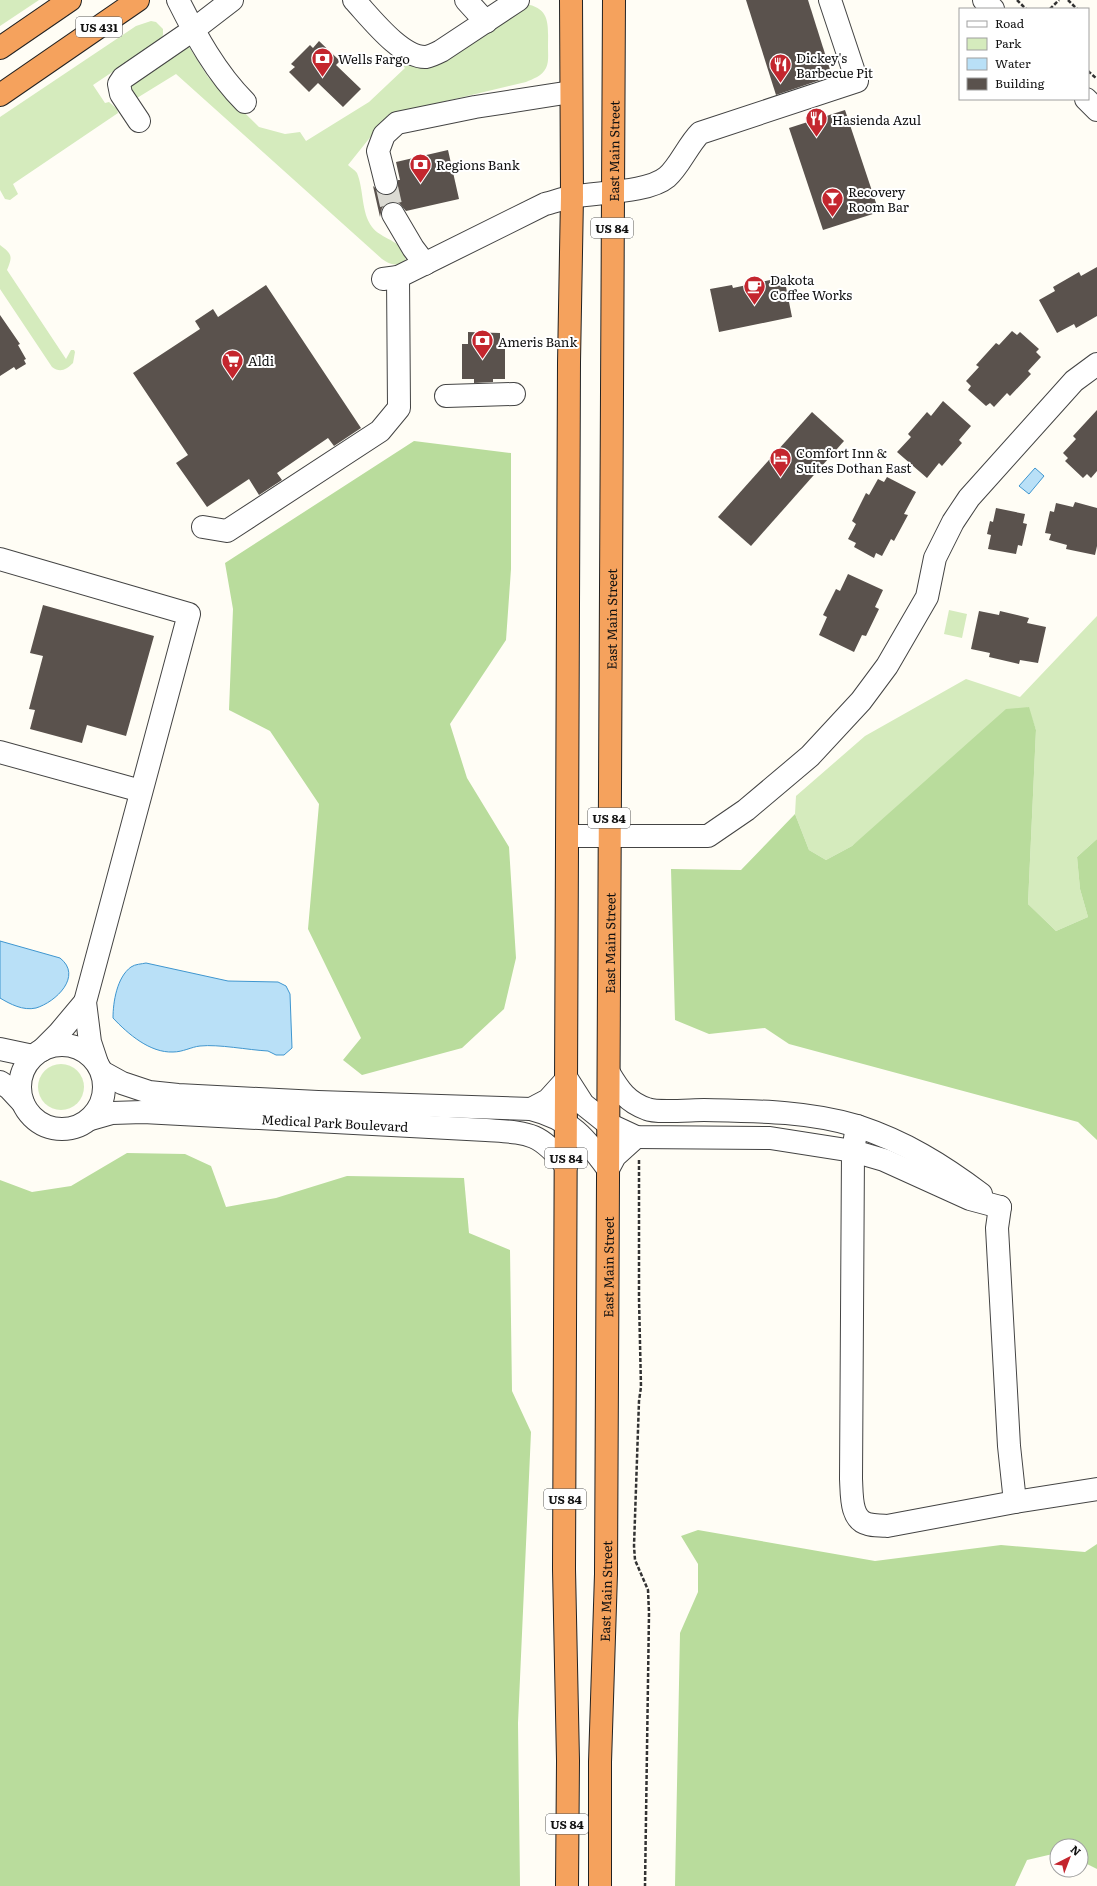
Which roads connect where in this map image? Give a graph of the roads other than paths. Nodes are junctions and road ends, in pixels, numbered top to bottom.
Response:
1 (70, 0) edge
2 (138, 0) edge
3 (178, 0) edge
4 (232, 0) edge
5 (354, 0) edge
6 (466, 0) edge
7 (518, 0) edge
8 (571, 0) edge
9 (614, 0) edge
10 (830, 0) edge
11 (984, 0) edge
12 (992, 8) edge
13 (486, 22) junction
14 (193, 30) junction
15 (0, 48) edge
16 (571, 92) junction
17 (0, 95) edge
18 (1087, 100) edge
19 (245, 102) dead end
20 (1097, 110) edge
21 (139, 121) dead end
22 (386, 183) tunnel mouth
23 (612, 194) junction
24 (572, 196) junction
25 (393, 214) tunnel mouth
26 (425, 264) junction
27 (1097, 364) edge
28 (514, 394) dead end
29 (446, 396) dead end
30 (203, 527) dead end
31 (0, 560) edge
32 (0, 752) edge
33 (141, 791) junction
34 (568, 836) junction
35 (609, 837) junction
36 (85, 1002) junction
37 (0, 1049) edge
38 (38, 1053) junction
39 (100, 1068) junction
40 (609, 1073) junction
41 (567, 1079) junction
42 (0, 1082) edge
43 (23, 1103) junction
44 (531, 1109) junction
45 (318, 1112) junction
46 (90, 1119) junction
47 (567, 1123) junction
48 (608, 1124) junction
49 (857, 1126) junction
50 (638, 1137) junction
51 (911, 1148) junction
52 (853, 1151) junction
53 (566, 1166) junction
54 (903, 1168) junction
55 (608, 1169) junction
56 (1000, 1207) junction
57 (1097, 1489) edge
58 (1015, 1502) junction
59 (567, 1886) edge
60 (600, 1886) edge

1 - 15 highway, US 431
2 - 17 highway, US 431
3 - 14 street
4 - 14 street
5 - 13 street
6 - 13 street
7 - 13 street
8 - 16 highway, US 84
9 - 23 highway, East Main Street / US 84
10 - 23 street
11 - 12 street
14 - 19 street
14 - 21 street
16 - 22 street
16 - 24 highway, US 84
18 - 20 street
23 - 24 street
23 - 35 highway, East Main Street / US 84
24 - 26 street
24 - 34 highway, US 84
25 - 26 street
26 - 30 street
27 - 35 street
28 - 29 street
31 - 33 street
32 - 33 street
33 - 36 street
34 - 35 street
34 - 41 highway, US 84
35 - 40 highway, East Main Street / US 84
36 - 38 street
36 - 39 street
37 - 38 street
38 - 39 street
38 - 43 street
39 - 45 street, Medical Park Boulevard
39 - 46 street
40 - 48 highway, East Main Street / US 84
40 - 49 street
41 - 44 street
41 - 47 highway, US 84
41 - 48 street
42 - 43 street
43 - 46 street
44 - 45 street, Medical Park Boulevard
44 - 47 street, Medical Park Boulevard
45 - 46 street, Medical Park Boulevard
45 - 53 street, Medical Park Boulevard
47 - 53 highway, US 84
47 - 55 street, Medical Park Boulevard
48 - 50 street
48 - 55 highway, East Main Street / US 84
49 - 51 street
49 - 52 street
50 - 52 street
50 - 55 street
51 - 54 street
51 - 56 street
52 - 54 street
52 - 58 street
53 - 59 highway, US 84
54 - 56 street
55 - 60 highway, East Main Street / US 84
56 - 58 street
57 - 58 street

